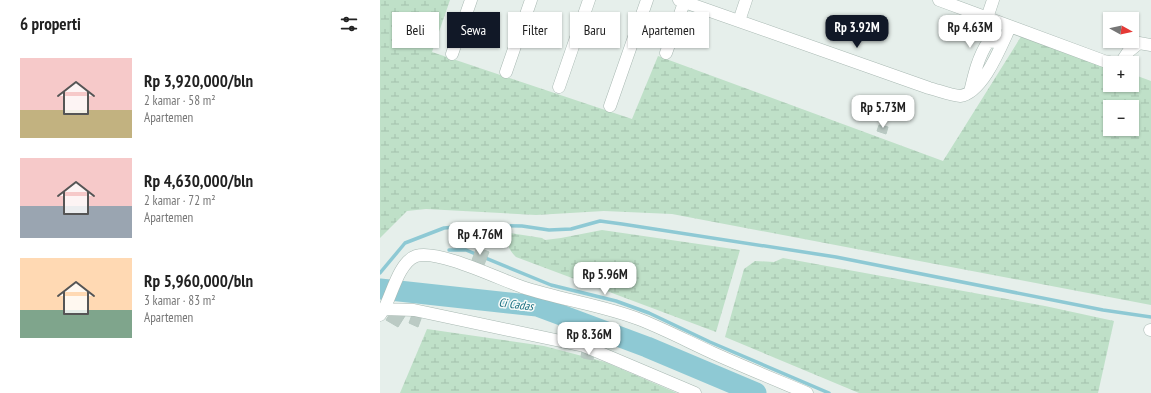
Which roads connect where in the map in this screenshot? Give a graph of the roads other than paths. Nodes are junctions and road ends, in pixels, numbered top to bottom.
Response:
1 (471, 0) edge
2 (530, 0) edge
3 (589, 0) edge
4 (646, 0) edge
5 (746, 0) edge
6 (939, 0) edge
7 (993, 0) edge
8 (683, 1) edge
9 (987, 18) junction
10 (739, 21) junction
11 (1010, 27) junction
12 (1151, 45) edge
13 (666, 53) dead end
14 (452, 54) dead end
15 (1126, 56) edge
16 (1103, 61) edge
17 (506, 72) dead end
18 (559, 87) dead end
19 (610, 106) dead end
20 (383, 309) edge
21 (695, 393) edge
22 (807, 393) edge

1 - 14 street
2 - 17 street
3 - 18 street
4 - 19 street
5 - 10 street
6 - 9 street
7 - 9 street
8 - 10 street
8 - 13 street
9 - 11 street
10 - 11 street
11 - 16 street
12 - 15 street
20 - 21 street
20 - 22 street

